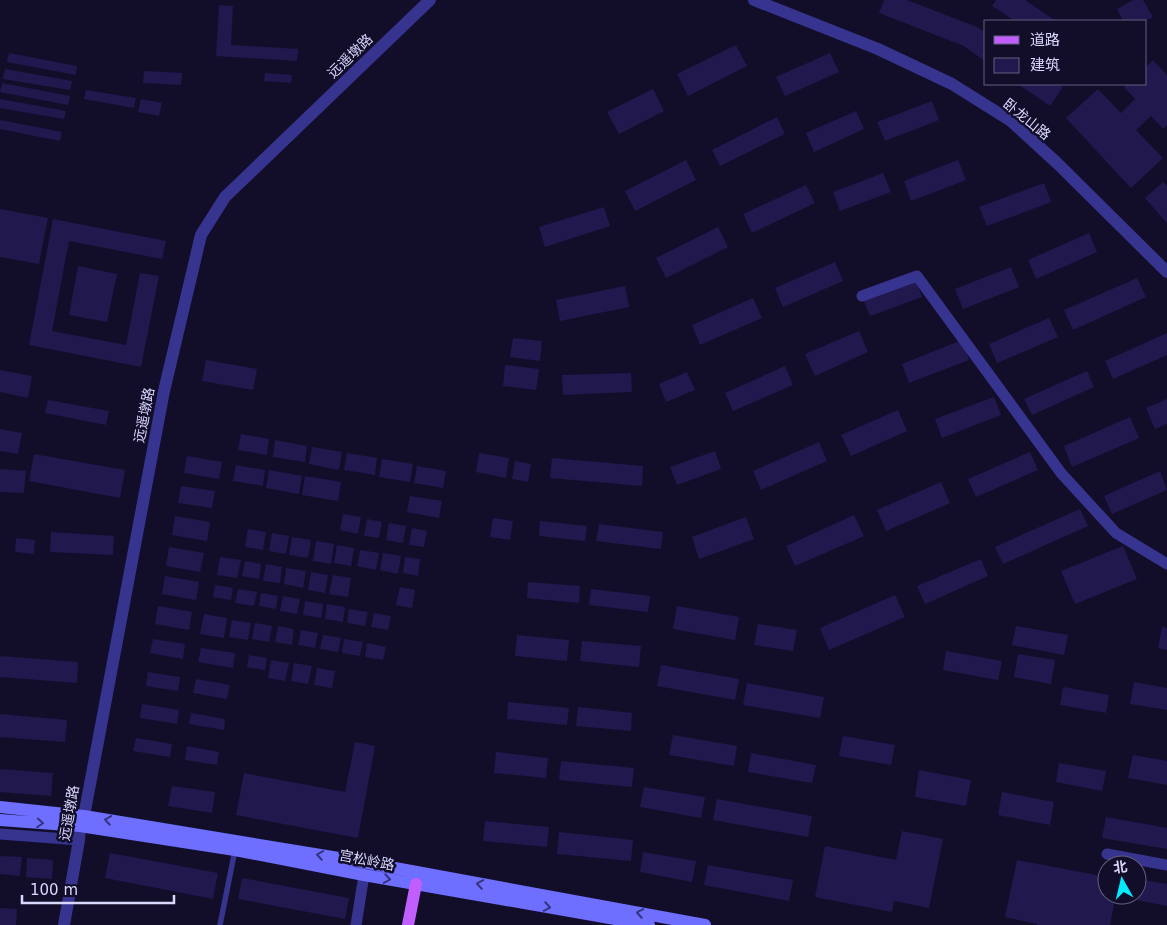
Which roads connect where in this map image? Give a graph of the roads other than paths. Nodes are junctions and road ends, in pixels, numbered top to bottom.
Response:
1 (430, 0) edge
2 (754, 0) edge
3 (1167, 272) edge
4 (862, 296) dead end
5 (1167, 564) edge
6 (0, 807) edge
7 (0, 820) edge
8 (82, 821) junction
9 (0, 834) edge
10 (79, 840) junction
11 (235, 850) junction
12 (1107, 854) dead end
13 (1167, 865) edge
14 (364, 875) junction
15 (416, 884) junction
16 (64, 925) edge
17 (220, 925) edge
18 (356, 925) edge
19 (408, 925) edge
20 (649, 925) edge
21 (705, 925) edge

1 - 8 street, 远遥墩路
2 - 3 street, 卧龙山路
4 - 5 street
6 - 8 main road
7 -> 8 main road
8 - 10 street, 远遥墩路
8 - 11 main road, 宫松岭路
21 -> 8 main road
9 - 10 street
10 - 16 street, 远遥墩路
11 - 14 main road, 宫松岭路
11 - 17 lane
12 - 13 street
14 -> 15 main road, 宫松岭路
14 - 18 street
15 - 19 main road
15 -> 20 main road, 宫松岭路

